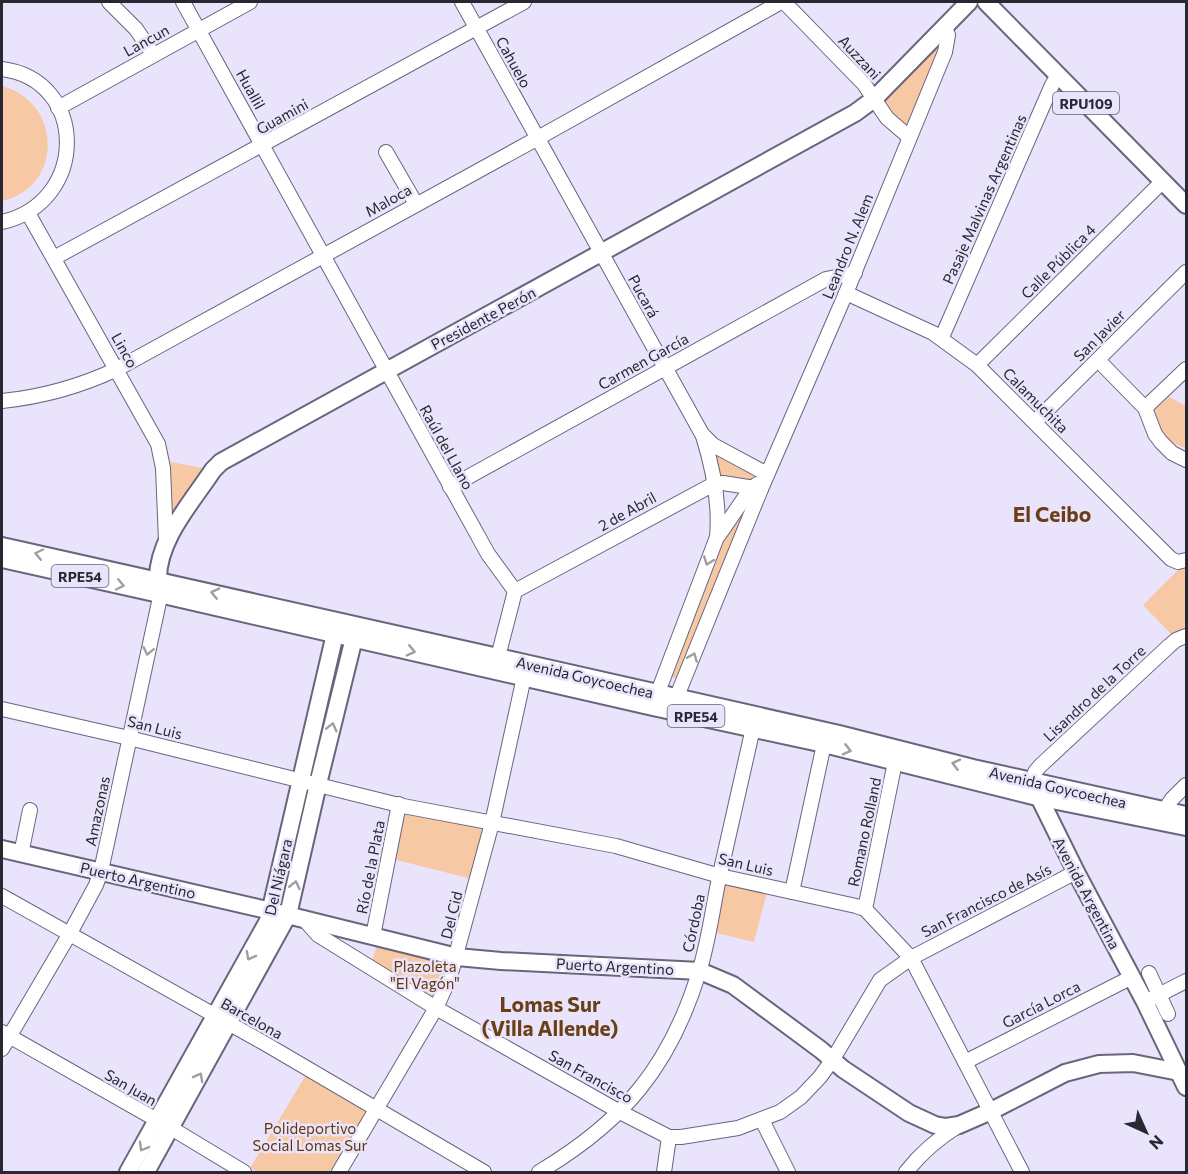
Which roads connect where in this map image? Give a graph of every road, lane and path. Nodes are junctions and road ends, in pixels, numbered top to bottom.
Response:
1 (109, 2) edge
2 (183, 2) edge
3 (250, 2) edge
4 (462, 2) edge
5 (524, 2) edge
6 (782, 2) edge
7 (969, 2) edge
8 (986, 2) edge
9 (476, 28) junction
10 (945, 28) junction
11 (198, 29) junction
12 (153, 54) junction
13 (2, 69) edge
14 (1059, 75) junction
15 (874, 99) junction
16 (58, 108) junction
17 (909, 137) junction
18 (538, 138) junction
19 (263, 145) junction
20 (386, 152) dead end
21 (1162, 181) junction
22 (416, 204) junction
23 (1186, 205) edge
24 (28, 213) junction
25 (2, 222) edge
26 (602, 254) junction
27 (324, 256) junction
28 (54, 258) junction
29 (1186, 272) edge
30 (855, 273) junction
31 (846, 294) junction
32 (942, 338) junction
33 (1098, 360) junction
34 (977, 365) junction
35 (665, 367) junction
36 (117, 369) junction
37 (1186, 369) edge
38 (386, 370) junction
39 (2, 401) edge
40 (1145, 408) junction
41 (1035, 422) junction
42 (702, 434) junction
43 (1186, 460) edge
44 (767, 474) junction
45 (714, 484) junction
46 (450, 487) junction
47 (757, 488) junction
48 (717, 537) junction
49 (166, 541) junction
50 (2, 546) edge
51 (2, 559) edge
52 (1182, 561) edge
53 (158, 587) junction
54 (515, 591) junction
55 (345, 630) junction
56 (1186, 636) edge
57 (498, 657) junction
58 (524, 677) junction
59 (658, 694) junction
60 (676, 698) junction
61 (2, 709) edge
62 (753, 728) junction
63 (129, 738) junction
64 (824, 744) junction
65 (895, 762) junction
66 (300, 780) junction
67 (318, 784) junction
68 (1186, 784) edge
69 (1035, 789) junction
70 (399, 804) junction
71 (30, 810) dead end
72 (1164, 811) junction
73 (1186, 815) edge
74 (492, 823) junction
75 (1186, 827) edge
76 (2, 849) edge
77 (21, 854) junction
78 (100, 871) junction
79 (1076, 872) junction
80 (720, 876) junction
81 (792, 892) junction
82 (2, 896) edge
83 (865, 909) junction
84 (271, 911) junction
85 (296, 916) junction
86 (69, 935) junction
87 (373, 936) junction
88 (457, 957) junction
89 (911, 958) junction
90 (700, 971) junction
91 (1149, 973) dead end
92 (1132, 977) junction
93 (1186, 981) edge
94 (1152, 999) junction
95 (436, 1008) junction
96 (1168, 1014) dead end
97 (222, 1021) junction
98 (5, 1034) edge
99 (2, 1049) edge
100 (833, 1059) junction
101 (965, 1062) junction
102 (1183, 1079) edge
103 (377, 1109) junction
104 (991, 1111) junction
105 (620, 1112) junction
106 (762, 1120) junction
107 (165, 1125) junction
108 (959, 1125) junction
109 (669, 1137) junction
110 (128, 1173) edge
111 (146, 1173) edge
112 (244, 1173) edge
113 (339, 1173) edge
114 (484, 1173) edge
115 (539, 1173) edge
116 (664, 1173) edge
117 (788, 1173) edge
118 (906, 1173) edge
119 (1022, 1173) edge

1 - 12 street
2 - 11 street, Huallil
3 - 11 street, Lancun
4 - 9 street, Cahuelo
5 - 9 street, Guamini
6 - 15 street, Auzzani
6 - 18 street, Maloca
7 - 10 main road, Presidente Perón
8 - 14 main road, RPU109
9 - 18 street, Cahuelo
9 - 19 street, Guamini
10 - 15 main road, Presidente Perón
10 - 17 street, Leandro N. Alem
11 - 12 street, Lancun
11 - 19 street, Huallil
12 - 16 street, Lancun
13 - 16 street
14 - 21 main road, RPU109
14 - 32 street, Pasaje Malvinas Argentinas
15 - 17 street, Auzzani
15 - 26 main road, Presidente Perón
16 - 24 street
17 - 30 street, Leandro N. Alem
18 - 22 street, Maloca
18 - 26 street, Pucará
19 - 27 street, Huallil
19 - 28 street, Guamini
20 - 22 street
21 - 23 main road, RPU109
21 - 34 street, Calle Pública 4
22 - 27 street, Maloca
24 - 25 street
24 - 28 street, Linco
26 - 35 street, Pucará
26 - 38 main road, Presidente Perón
27 - 36 street, Maloca
27 - 38 street, Raúl del Llano
28 - 36 street, Linco
29 - 33 street, San Javier
30 - 31 street, Leandro N. Alem
30 - 35 street, Carmen García
31 - 32 street, Calamuchita
31 - 44 street, Leandro N. Alem
32 - 34 street, Calamuchita
33 - 40 street
33 - 41 street, San Javier
34 - 41 street, Calamuchita
35 - 42 street, Pucará
35 - 46 street, Carmen García
36 - 39 street, Maloca
36 - 49 street, Linco
37 - 40 street
38 - 46 street, Raúl del Llano
38 - 49 main road, Presidente Perón
40 - 43 street
41 - 52 street, Calamuchita
42 - 44 street, Pucará
42 - 45 street, Leandro N. Alem
44 - 47 street, Leandro N. Alem
45 - 47 street
45 - 48 street, Leandro N. Alem
45 - 54 street, 2 de Abril
46 - 54 street, Raúl del Llano
47 - 48 street, Leandro N. Alem
60 -> 47 street, Leandro N. Alem
48 -> 59 street, Leandro N. Alem
49 - 53 main road, Presidente Perón
53 -> 50 main road, RPE54
51 -> 53 main road, RPE54
53 - 55 main road, Avenida Goycoechea / RPE54
53 -> 63 street, Amazonas
54 - 57 street
55 - 57 main road, Avenida Goycoechea / RPE54
55 -> 58 main road, Avenida Goycoechea / RPE54
55 - 66 main road, Del Niágara
67 -> 55 main road, Del Niágara
56 - 69 street, Lisandro de la Torre
57 - 59 main road, Avenida Goycoechea / RPE54
58 - 59 main road, Avenida Goycoechea / RPE54
58 - 74 street, Del Cid
59 - 60 main road, Avenida Goycoechea / RPE54
60 - 62 main road, Avenida Goycoechea / RPE54
69 -> 60 main road, Avenida Goycoechea / RPE54
61 - 63 street, San Luis
62 - 64 main road, Avenida Goycoechea / RPE54
62 - 80 street, Córdoba
63 - 66 street, San Luis
63 - 78 street, Amazonas
64 -> 65 main road, Avenida Goycoechea / RPE54
64 - 81 street
65 - 69 main road, Avenida Goycoechea / RPE54
65 - 83 street, Romano Rolland
66 - 67 street, San Luis
66 - 84 main road, Del Niágara
67 - 70 street, San Luis
85 -> 67 main road, Del Niágara
68 - 72 street
69 - 72 main road, Avenida Goycoechea / RPE54
69 - 75 main road, Avenida Goycoechea / RPE54
69 - 79 main road, Avenida Argentina
70 - 74 street, San Luis
70 - 87 street, Río de la Plata
71 - 77 street
72 - 73 main road, Avenida Goycoechea / RPE54
74 - 80 street, San Luis
74 - 88 street, Del Cid
76 - 77 main road, Puerto Argentino
77 - 78 main road, Puerto Argentino
78 - 84 main road, Puerto Argentino
78 - 86 street, Amazonas
79 - 89 street, San Francisco de Asís
79 - 92 main road, Avenida Argentina
80 - 81 street, San Luis
80 - 90 street, Córdoba
81 - 83 street, San Luis
82 - 86 street, Barcelona
83 - 89 street
84 - 85 main road, Puerto Argentino
84 -> 97 main road, Del Niágara
85 - 87 main road, Puerto Argentino
85 - 95 street
85 - 97 main road, Del Niágara
86 - 97 street, Barcelona
86 - 98 street, Amazonas
87 - 88 main road, Puerto Argentino
88 - 90 main road, Puerto Argentino
88 - 95 street, Del Cid
89 - 100 street
89 - 101 street
90 - 100 main road, Puerto Argentino
90 - 105 street, Córdoba
91 - 94 street, Avenida Argentina
92 - 94 main road, Avenida Argentina
92 - 101 street, García Lorca
93 - 94 street
94 - 96 street, Avenida Argentina
94 - 102 main road, Avenida Argentina
95 - 103 street, Del Cid
95 - 105 street, San Francisco
97 - 103 street, Barcelona
97 - 107 main road, Del Niágara
98 - 99 street, Amazonas
98 - 107 street, San Juan
100 - 106 street
100 - 108 main road, Puerto Argentino
101 - 104 street
102 - 104 main road, Puerto Argentino
103 - 113 street, Del Cid
103 - 114 street, Barcelona
104 - 108 main road, Puerto Argentino
104 - 119 street
105 - 109 street, San Francisco
105 - 115 street, Córdoba
106 - 109 street
106 - 117 street
107 -> 110 main road, Del Niágara
107 - 111 main road, Del Niágara
107 - 112 street, San Juan
108 - 118 street
109 - 116 street

